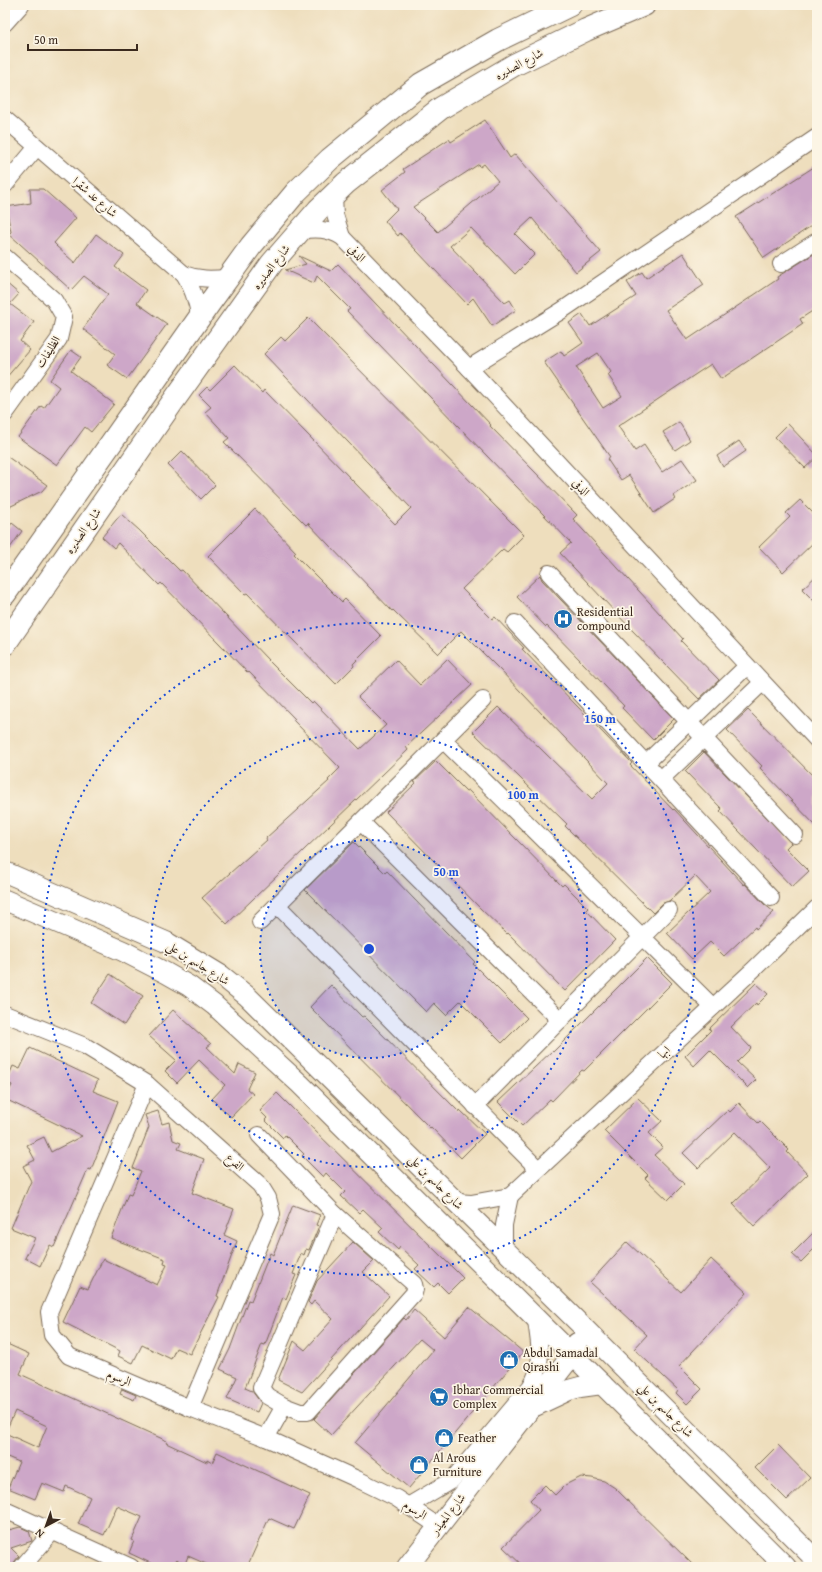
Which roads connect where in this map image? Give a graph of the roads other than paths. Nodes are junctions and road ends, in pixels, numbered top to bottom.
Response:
1 (21, 5) edge
2 (570, 5) edge
3 (644, 5) edge
4 (5, 24) edge
5 (5, 119) edge
6 (817, 137) edge
7 (37, 147) junction
8 (5, 185) edge
9 (334, 196) junction
10 (300, 231) junction
11 (342, 237) junction
12 (817, 241) edge
13 (5, 257) edge
14 (781, 264) dead end
15 (184, 274) junction
16 (228, 278) junction
17 (200, 318) junction
18 (468, 368) junction
19 (5, 414) edge
20 (549, 573) dead end
21 (5, 594) edge
22 (515, 623) dead end
23 (5, 644) edge
24 (747, 666) junction
25 (762, 683) junction
26 (483, 700) dead end
27 (689, 722) junction
28 (704, 738) junction
29 (443, 740) junction
30 (817, 740) edge
31 (646, 763) junction
32 (661, 780) junction
33 (361, 822) junction
34 (796, 835) dead end
35 (5, 872) edge
36 (771, 898) dead end
37 (5, 900) edge
38 (277, 905) junction
39 (817, 908) edge
40 (670, 910) dead end
41 (260, 922) dead end
42 (643, 937) junction
43 (713, 1007) junction
44 (5, 1014) edge
45 (560, 1020) junction
46 (147, 1084) junction
47 (475, 1106) junction
48 (259, 1135) dead end
49 (538, 1169) junction
50 (510, 1196) junction
51 (456, 1202) junction
52 (335, 1214) junction
53 (504, 1250) junction
54 (536, 1320) junction
55 (580, 1324) junction
56 (573, 1354) junction
57 (602, 1384) junction
58 (284, 1406) junction
59 (190, 1408) junction
60 (532, 1408) junction
61 (266, 1438) junction
62 (408, 1506) junction
63 (5, 1510) edge
64 (438, 1526) junction
65 (53, 1531) junction
66 (817, 1561) edge
67 (22, 1567) edge
68 (131, 1567) edge
69 (407, 1567) edge
70 (786, 1567) edge

1 - 4 street
2 - 16 main road
3 - 9 main road, شارع الصديره
5 - 7 street, شارع عد شقرا
6 - 18 street
7 - 8 street
7 - 15 street, شارع عد شقرا
9 - 10 main road, شارع الصديره
9 - 11 street, الدفي
10 - 11 street, الدفي
10 - 23 main road, شارع الصديره
11 - 18 street, الدفي
12 - 14 street
13 - 19 street, الظليفات
15 - 16 street, شارع عد شقرا
15 - 17 street, شارع عد شقرا
16 - 17 main road
17 - 21 main road
18 - 24 street, الدفي
20 - 27 street
22 - 31 street
24 - 25 street, الدفي
24 - 27 street
25 - 28 street
25 - 30 street, الدفي
26 - 29 street
27 - 28 street
27 - 31 street
28 - 32 street
28 - 34 street
29 - 33 street
29 - 42 street
31 - 32 street
32 - 36 street
33 - 38 street
33 - 45 street
35 - 51 street, شارع جاسم بن علي
37 - 54 street, شارع جاسم بن علي
38 - 41 street
38 - 47 street
39 - 43 street, ابها
40 - 42 street
42 - 43 street
42 - 45 street
43 - 49 street, ابها
44 - 46 street, الفرع
45 - 47 street
46 - 59 street, الفرع
46 - 59 street, الرسوم
47 - 49 street
48 - 52 street
49 - 50 street, ابها
50 - 51 street
50 - 53 street
51 - 53 street, شارع جاسم بن علي
52 - 58 street
52 - 58 street
53 - 55 street, شارع جاسم بن علي
54 - 56 street, شارع جاسم بن علي
54 - 62 street, شارع المعيذر
55 - 56 street, شارع المعيذر
55 - 66 street, شارع جاسم بن علي
56 - 57 street, شارع جاسم بن علي
56 - 60 street, شارع المعيذر
57 - 60 street
57 - 70 street, شارع جاسم بن علي
58 - 61 street
59 - 61 street, الرسوم
60 - 64 street, شارع المعيذر
61 - 62 street, الرسوم
62 - 64 street, الرسوم
63 - 65 street
64 - 69 street, شارع المعيذر
65 - 67 street
65 - 68 street

